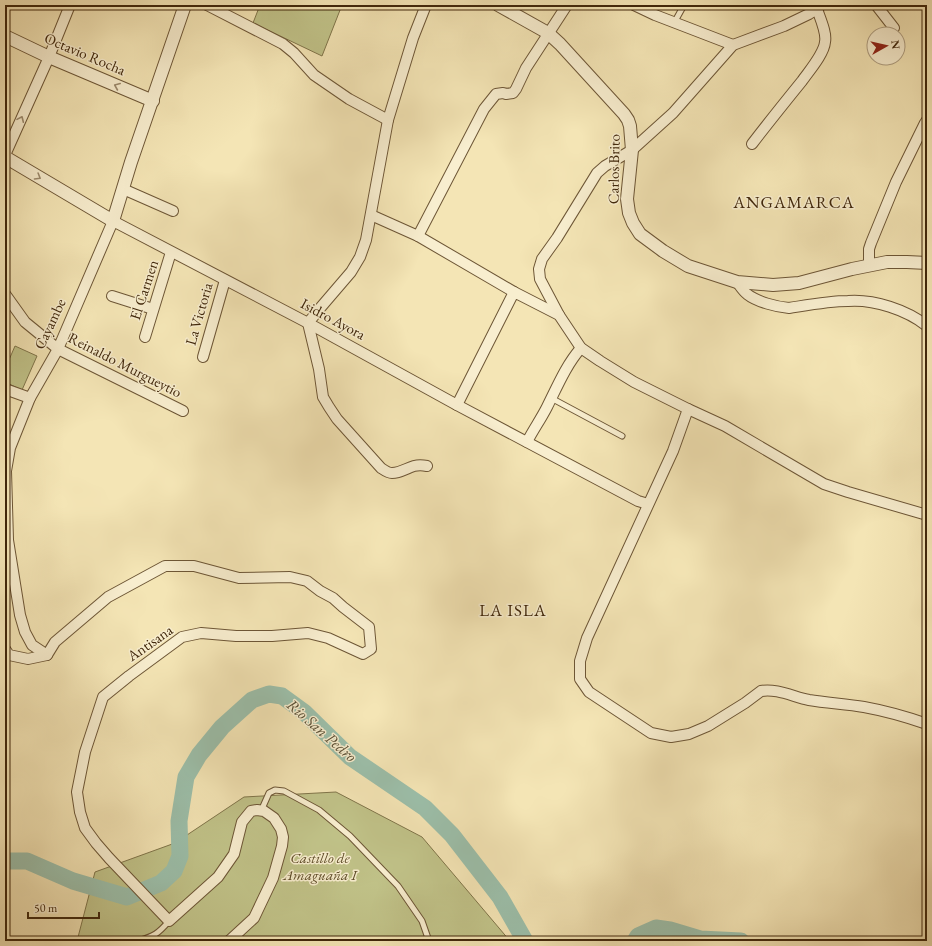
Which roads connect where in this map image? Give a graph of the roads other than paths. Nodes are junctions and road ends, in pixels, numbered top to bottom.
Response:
1 (70, 5) edge
2 (186, 5) edge
3 (207, 5) edge
4 (426, 5) edge
5 (498, 5) edge
6 (567, 5) edge
7 (634, 5) edge
8 (684, 5) edge
9 (876, 5) edge
10 (819, 7) edge
11 (674, 23) junction
12 (892, 26) edge
13 (548, 34) junction
14 (5, 36) edge
15 (733, 45) junction
16 (49, 57) junction
17 (153, 101) junction
18 (388, 120) junction
19 (927, 120) edge
20 (752, 144) dead end
21 (632, 150) junction
22 (5, 156) edge
23 (123, 189) junction
24 (173, 210) dead end
25 (371, 215) junction
26 (112, 222) junction
27 (418, 236) junction
28 (171, 252) junction
29 (927, 264) edge
30 (869, 265) junction
31 (225, 280) junction
32 (737, 282) junction
33 (514, 292) junction
34 (5, 294) edge
35 (112, 296) dead end
36 (153, 309) junction
37 (559, 315) junction
38 (308, 323) junction
39 (927, 326) edge
40 (145, 337) dead end
41 (581, 348) junction
42 (58, 349) junction
43 (203, 357) dead end
44 (5, 389) edge
45 (30, 398) junction
46 (551, 398) junction
47 (457, 404) junction
48 (688, 410) junction
49 (183, 411) dead end
50 (622, 436) dead end
51 (527, 442) junction
52 (427, 466) dead end
53 (648, 504) junction
54 (927, 515) edge
55 (5, 649) edge
56 (47, 655) junction
57 (927, 724) edge
58 (261, 810) junction
59 (168, 921) junction
60 (138, 941) edge
61 (229, 941) edge
62 (429, 941) edge

1 - 16 street
2 - 17 street, Cayambe
3 - 18 street
4 - 18 street
5 - 13 street, Carlos Brito
6 - 13 street
7 - 11 street
8 - 11 lane
9 - 12 street
10 - 15 street
10 - 20 street
11 - 15 street
13 - 21 street, Carlos Brito
13 - 27 street
14 - 16 street, Octavio Rocha
15 - 21 street
17 -> 16 street, Octavio Rocha
22 -> 16 street
17 - 23 street, Cayambe
18 - 25 street
19 - 30 street
21 - 32 street, Carlos Brito
21 - 37 street
22 -> 26 street, Isidro Ayora
23 - 24 street
23 - 26 street, Cayambe
25 - 27 street
25 - 38 street
26 - 28 street, Isidro Ayora
26 - 42 street, Cayambe
27 - 33 street
28 - 31 street, Isidro Ayora
28 - 36 street, El Carmen
29 - 30 street, Carlos Brito
30 - 32 street, Carlos Brito
31 - 38 street, Isidro Ayora
31 - 43 street, La Victoria
32 - 39 street
33 - 37 street
33 - 47 street
34 - 42 street, Reinaldo Murgueytio
35 - 36 street
36 - 40 street, El Carmen
37 - 41 street
38 - 47 street, Isidro Ayora
38 - 52 street
41 - 46 street
41 - 48 street
42 - 45 street, Cayambe
42 - 49 street, Reinaldo Murgueytio
44 - 45 street
45 - 56 street, Cayambe
46 - 50 lane
46 - 51 street
47 - 51 street, Isidro Ayora
48 - 53 street
48 - 54 street
51 - 53 street, Isidro Ayora
53 - 57 street
55 - 56 street
56 - 59 street, Antisana
58 - 59 street
58 - 61 street
58 - 62 lane
59 - 60 lane

